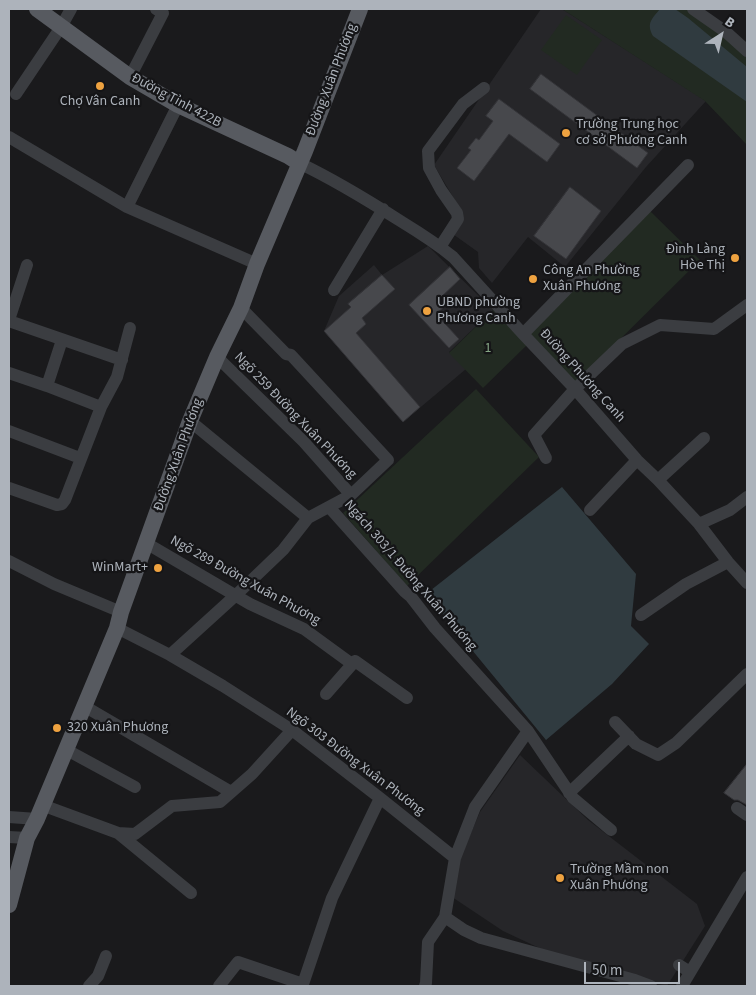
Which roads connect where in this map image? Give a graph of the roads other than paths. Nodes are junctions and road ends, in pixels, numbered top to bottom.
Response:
1 (36, 9) edge
2 (71, 9) edge
3 (360, 9) edge
4 (693, 9) edge
5 (161, 10) edge
6 (61, 27) junction
7 (747, 51) edge
8 (130, 78) junction
9 (484, 88) dead end
10 (16, 94) dead end
11 (178, 105) junction
12 (9, 136) edge
13 (300, 163) junction
14 (688, 165) dead end
15 (127, 206) junction
16 (383, 209) junction
17 (440, 247) junction
18 (257, 264) junction
19 (27, 265) dead end
20 (334, 290) dead end
21 (747, 305) edge
22 (241, 308) junction
23 (9, 321) edge
24 (130, 328) dead end
25 (523, 334) junction
26 (62, 340) junction
27 (217, 357) junction
28 (122, 360) junction
29 (9, 373) edge
30 (47, 386) junction
31 (575, 389) junction
32 (101, 407) junction
33 (190, 421) junction
34 (9, 431) edge
35 (704, 438) dead end
36 (80, 458) junction
37 (546, 458) dead end
38 (637, 460) junction
39 (658, 480) junction
40 (9, 490) edge
41 (351, 495) junction
42 (747, 497) edge
43 (329, 507) junction
44 (590, 510) dead end
45 (308, 518) junction
46 (699, 524) junction
47 (146, 543) junction
48 (9, 561) edge
49 (728, 562) junction
50 (747, 583) edge
51 (236, 595) junction
52 (641, 615) dead end
53 (119, 620) junction
54 (170, 655) junction
55 (352, 664) junction
56 (747, 674) edge
57 (326, 694) dead end
58 (407, 698) dead end
59 (84, 706) junction
60 (615, 722) dead end
61 (292, 730) junction
62 (528, 731) junction
63 (629, 736) junction
64 (66, 749) junction
65 (135, 787) dead end
66 (231, 792) junction
67 (569, 793) junction
68 (380, 798) junction
69 (40, 812) junction
70 (9, 817) edge
71 (611, 830) dead end
72 (118, 833) junction
73 (9, 837) edge
74 (27, 838) junction
75 (455, 858) junction
76 (747, 877) edge
77 (191, 893) dead end
78 (9, 905) edge
79 (445, 917) junction
80 (106, 956) dead end
81 (89, 986) edge
82 (219, 986) edge
83 (424, 986) edge
84 (650, 986) edge
85 (682, 986) edge

1 - 6 main road, Đường Tỉnh 422B
2 - 6 street
3 - 13 main road, Đường Xuân Phương
4 - 7 street
5 - 8 street
6 - 8 main road, Đường Tỉnh 422B
6 - 10 street
8 - 11 main road, Đường Tỉnh 422B
9 - 17 street
11 - 13 main road, Đường Tỉnh 422B
11 - 15 street
12 - 15 street
13 - 16 street, Đường Phương Canh
13 - 18 main road, Đường Xuân Phương
14 - 25 street
15 - 18 street
16 - 17 street, Đường Phương Canh
16 - 20 street
17 - 25 street, Đường Phương Canh
18 - 22 main road, Đường Xuân Phương
19 - 23 street
21 - 31 street
22 - 27 main road, Đường Xuân Phương
22 - 41 street
23 - 26 street
24 - 28 street
25 - 31 street, Đường Phương Canh
26 - 28 street
26 - 30 street
27 - 33 main road, Đường Xuân Phương
27 - 41 street, Ngõ 259 Đường Xuân Phương
28 - 32 street
29 - 30 street
30 - 32 street
31 - 37 street
31 - 38 street, Đường Phương Canh
32 - 36 street
33 - 45 street
33 - 47 main road, Đường Xuân Phương
34 - 36 street
35 - 39 street
36 - 40 street
38 - 39 street, Đường Phương Canh
38 - 44 street
39 - 46 street, Đường Phương Canh
41 - 43 street
42 - 46 street
43 - 45 street, Ngách 303/1 Đường Xuân Phương
43 - 62 street, Ngách 303/1 Đường Xuân Phương
45 - 51 street, Ngách 303/1 Đường Xuân Phương
46 - 49 street, Đường Phương Canh
47 - 51 street, Ngõ 289 Đường Xuân Phương
47 - 53 main road, Đường Xuân Phương
48 - 53 street, Ngõ 303 Đường Xuân Phương
49 - 50 street, Đường Phương Canh
49 - 52 street
51 - 54 street, Ngách 303/1 Đường Xuân Phương
51 - 55 street, Ngõ 289 Đường Xuân Phương
53 - 54 street, Ngõ 303 Đường Xuân Phương
53 - 59 main road, Đường Xuân Phương
54 - 61 street, Ngõ 303 Đường Xuân Phương
55 - 57 street
55 - 58 street, Ngõ 289 Đường Xuân Phương
56 - 63 street
59 - 64 main road, Đường Xuân Phương
59 - 66 street
60 - 63 street
61 - 66 street
61 - 68 street, Ngõ 303 Đường Xuân Phương
62 - 67 street, Ngách 303/1 Đường Xuân Phương
62 - 75 street
63 - 67 street
64 - 65 street
64 - 69 main road, Đường Xuân Phương
66 - 72 street
67 - 71 street, Ngách 303/1 Đường Xuân Phương
68 - 75 street, Ngõ 303 Đường Xuân Phương
68 - 82 street
69 - 70 street
69 - 72 street
69 - 74 main road, Đường Xuân Phương
72 - 77 street
73 - 74 street
74 - 78 main road, Đường Xuân Phương
75 - 79 street
76 - 85 street
79 - 83 street
79 - 84 street
80 - 81 street

